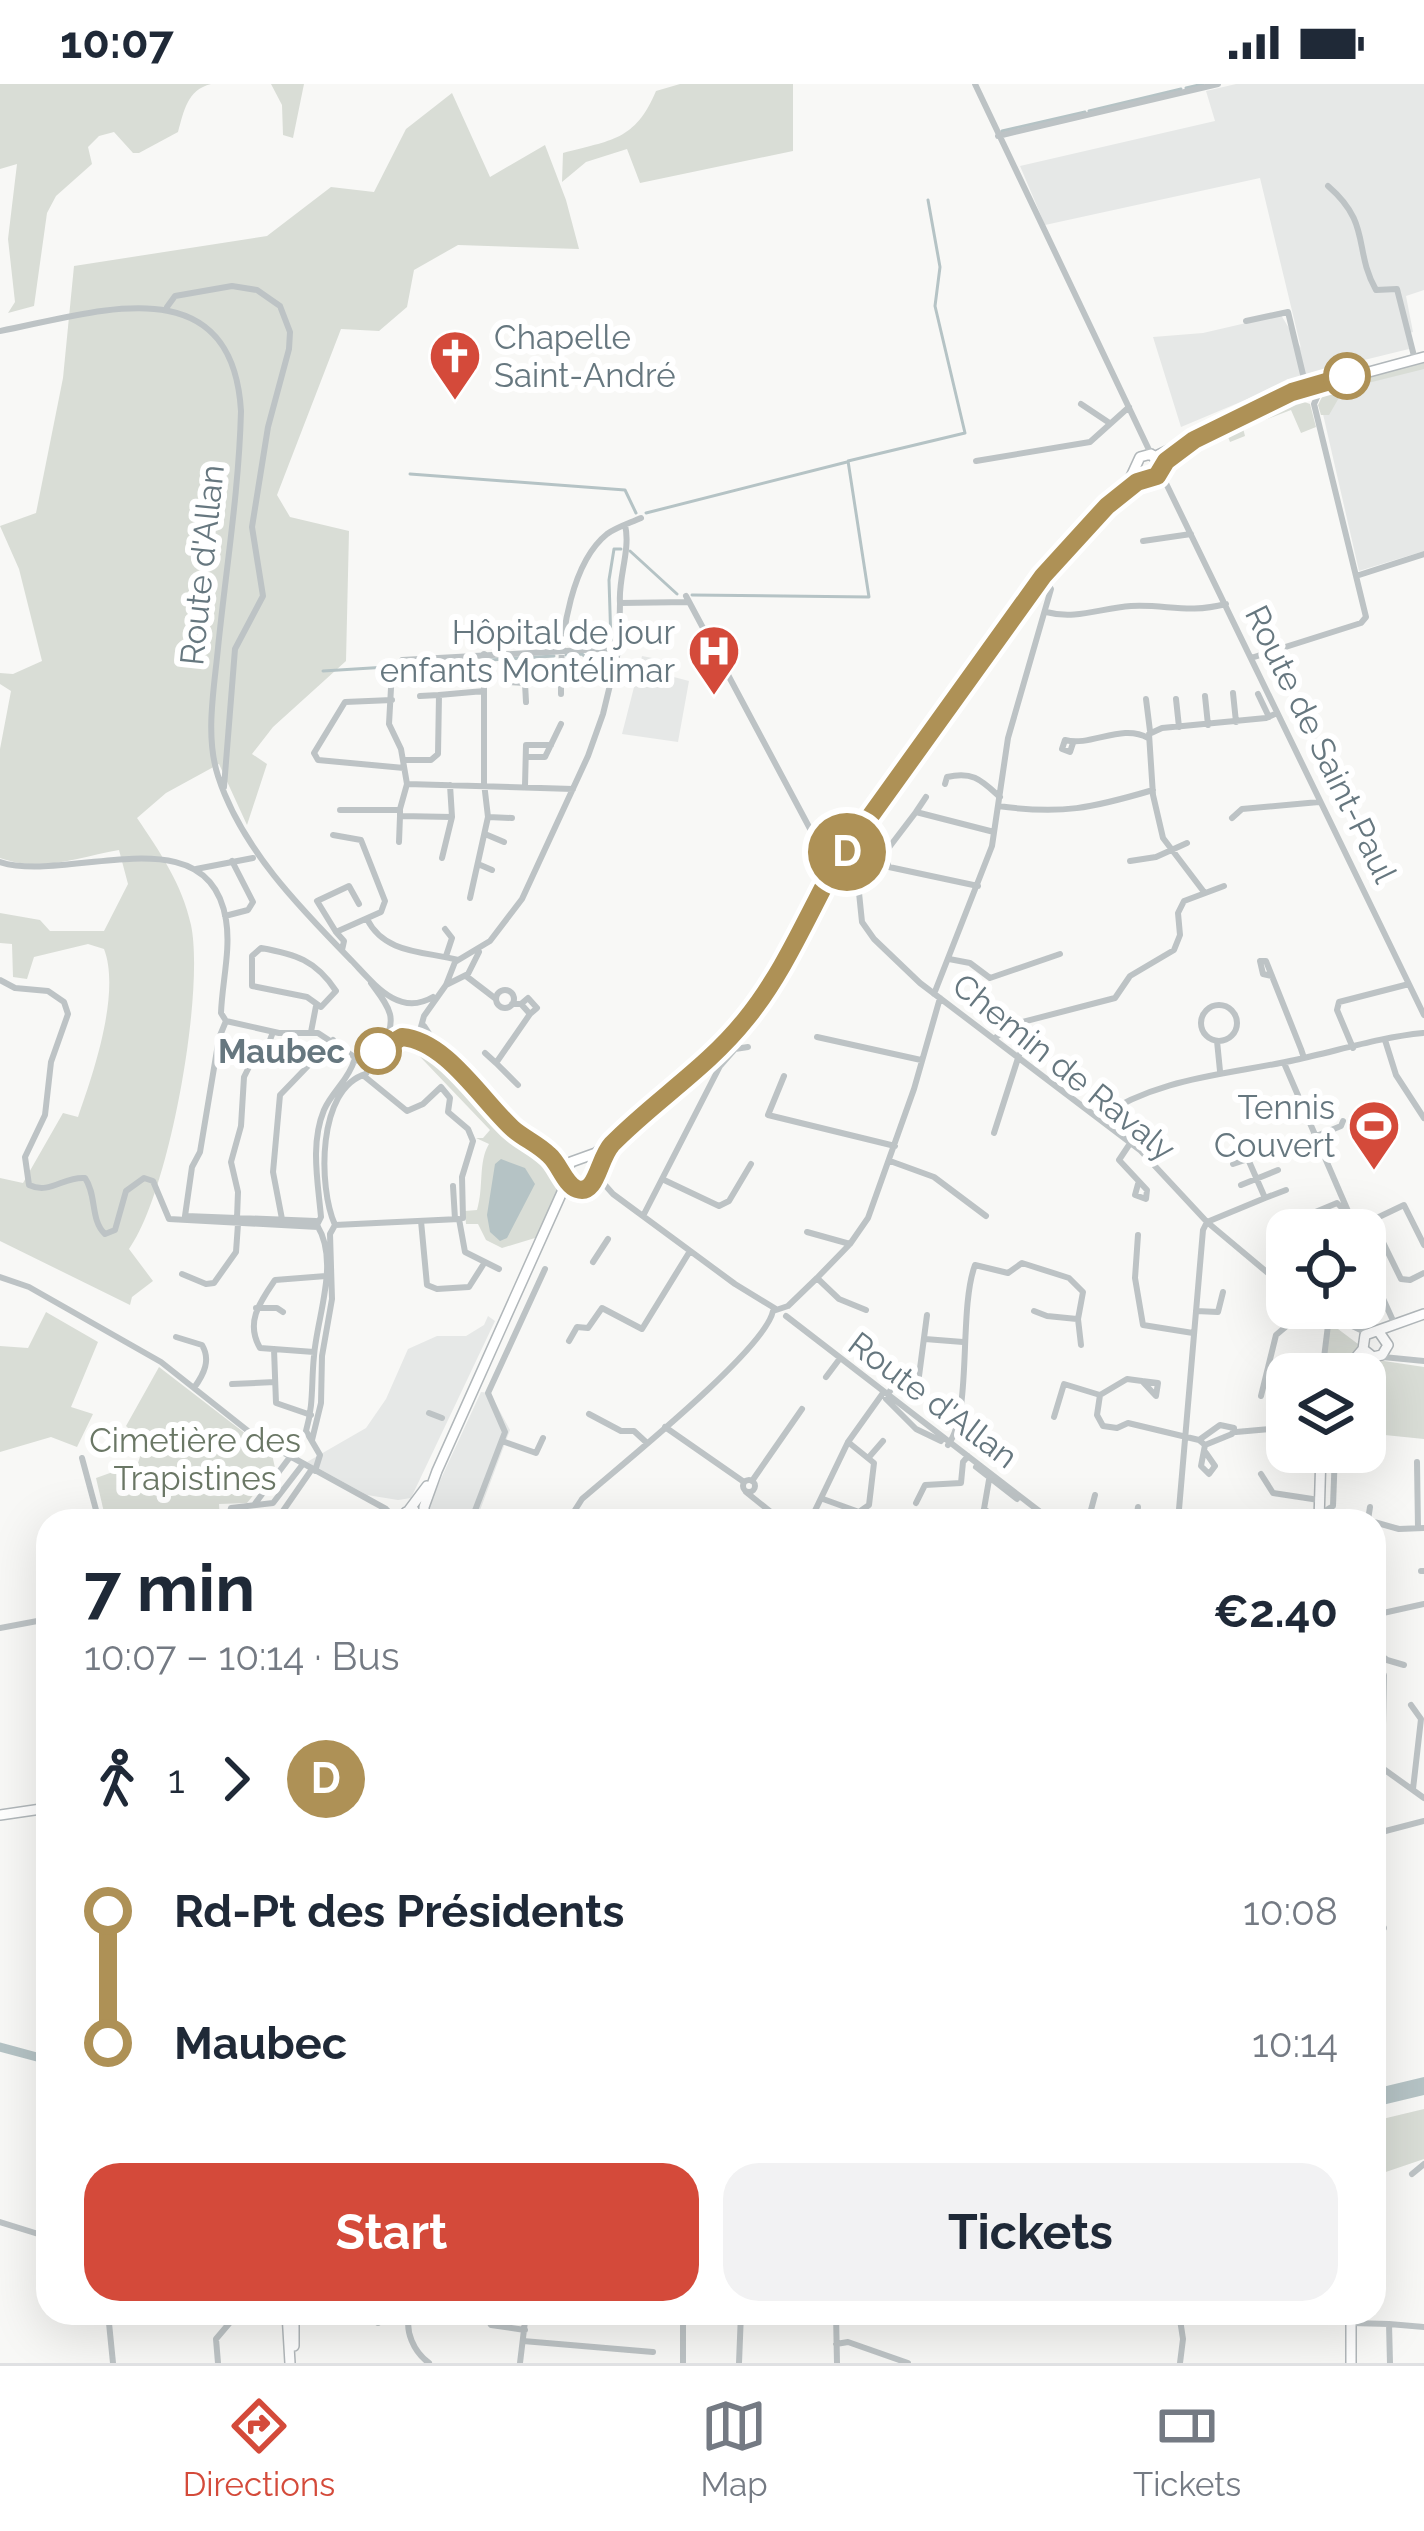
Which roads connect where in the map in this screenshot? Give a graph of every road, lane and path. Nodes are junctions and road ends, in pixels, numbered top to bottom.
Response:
1 (975, 84) edge
2 (1218, 84) edge
3 (998, 136) junction
4 (1328, 186) dead end
5 (166, 308) junction
6 (1246, 321) dead end
7 (0, 331) edge
8 (1421, 358) edge
9 (1356, 375) junction
10 (1322, 386) junction
11 (1303, 390) junction
12 (1081, 404) dead end
13 (1314, 404) junction
14 (1131, 410) junction
15 (1108, 422) junction
16 (976, 461) dead end
17 (1153, 466) junction
18 (1107, 506) junction
19 (641, 518) dead end
20 (625, 525) junction
21 (1191, 534) junction
22 (1143, 542) dead end
23 (1424, 554) edge
24 (1043, 576) junction
25 (1356, 576) junction
26 (620, 603) junction
27 (1226, 604) junction
28 (1046, 612) junction
29 (619, 648) junction
30 (561, 649) junction
31 (484, 654) junction
32 (1251, 658) junction
33 (561, 675) junction
34 (508, 682) dead end
35 (525, 683) junction
36 (484, 691) junction
37 (1233, 693) dead end
38 (561, 694) dead end
39 (1258, 694) dead end
40 (439, 695) junction
41 (420, 696) dead end
42 (1205, 696) dead end
43 (1146, 699) dead end
44 (1176, 699) dead end
45 (392, 700) junction
46 (526, 702) dead end
47 (1273, 715) junction
48 (1236, 722) junction
49 (561, 724) dead end
50 (1208, 725) junction
51 (1179, 728) junction
52 (1149, 735) junction
53 (1072, 743) dead end
54 (404, 764) junction
55 (407, 784) junction
56 (945, 784) dead end
57 (450, 785) junction
58 (485, 785) junction
59 (525, 786) junction
60 (573, 789) junction
61 (1153, 790) junction
62 (224, 791) junction
63 (926, 797) dead end
64 (999, 801) junction
65 (1319, 802) junction
66 (340, 810) dead end
67 (916, 812) junction
68 (400, 813) junction
69 (452, 817) junction
70 (488, 817) junction
71 (512, 818) dead end
72 (1232, 818) dead end
73 (994, 832) junction
74 (485, 834) junction
75 (333, 835) dead end
76 (399, 842) dead end
77 (504, 842) dead end
78 (1187, 843) dead end
79 (1168, 850) junction
80 (254, 858) dead end
81 (442, 858) dead end
82 (836, 858) junction
83 (232, 861) junction
84 (1130, 861) dead end
85 (0, 862) edge
86 (478, 864) junction
87 (196, 868) junction
88 (492, 870) dead end
89 (978, 886) junction
90 (1224, 886) dead end
91 (1204, 892) junction
92 (470, 898) dead end
93 (359, 904) dead end
94 (225, 916) junction
95 (367, 918) junction
96 (445, 929) dead end
97 (336, 932) junction
98 (480, 949) junction
99 (341, 950) junction
100 (1060, 954) dead end
101 (949, 958) junction
102 (454, 961) junction
103 (468, 974) junction
104 (1272, 976) dead end
105 (368, 978) junction
106 (0, 980) edge
107 (1409, 984) junction
108 (446, 985) junction
109 (436, 996) junction
110 (937, 996) junction
111 (496, 1000) junction
112 (518, 1002) junction
113 (316, 1006) junction
114 (410, 1006) junction
115 (1424, 1015) edge
116 (424, 1016) junction
117 (393, 1017) junction
118 (226, 1021) junction
119 (424, 1026) junction
120 (393, 1027) junction
121 (1424, 1030) edge
122 (273, 1032) junction
123 (311, 1032) junction
124 (817, 1036) dead end
125 (402, 1037) junction
126 (414, 1037) junction
127 (995, 1038) junction
128 (333, 1040) junction
129 (1385, 1040) junction
130 (1217, 1041) junction
131 (748, 1047) dead end
132 (1353, 1048) junction
133 (378, 1051) junction
134 (485, 1053) dead end
135 (1019, 1055) junction
136 (445, 1058) junction
137 (1304, 1058) junction
138 (921, 1060) junction
139 (496, 1063) junction
140 (1285, 1063) junction
141 (360, 1068) junction
142 (1220, 1071) junction
143 (784, 1076) dead end
144 (518, 1085) dead end
145 (1424, 1094) edge
146 (1412, 1098) junction
147 (640, 1115) junction
148 (1098, 1118) junction
149 (1424, 1118) edge
150 (1343, 1121) dead end
151 (994, 1133) dead end
152 (1316, 1141) junction
153 (1131, 1142) junction
154 (895, 1146) junction
155 (1298, 1152) dead end
156 (586, 1159) junction
157 (890, 1161) junction
158 (751, 1164) dead end
159 (1233, 1164) dead end
160 (1277, 1170) dead end
161 (568, 1172) junction
162 (597, 1173) junction
163 (1256, 1178) junction
164 (662, 1179) junction
165 (1138, 1184) dead end
166 (1240, 1185) dead end
167 (453, 1186) dead end
168 (584, 1188) junction
169 (1286, 1190) dead end
170 (614, 1195) junction
171 (1265, 1198) junction
172 (1347, 1209) edge
173 (1386, 1213) edge
174 (643, 1216) junction
175 (986, 1216) dead end
176 (185, 1218) junction
177 (282, 1219) junction
178 (459, 1219) junction
179 (238, 1221) junction
180 (422, 1221) junction
181 (325, 1224) junction
182 (1212, 1226) junction
183 (807, 1232) dead end
184 (1138, 1235) dead end
185 (544, 1238) junction
186 (608, 1238) dead end
187 (1423, 1239) edge
188 (850, 1244) junction
189 (1386, 1248) edge
190 (690, 1251) junction
191 (593, 1262) dead end
192 (483, 1264) junction
193 (499, 1269) dead end
194 (545, 1269) dead end
195 (1266, 1271) edge
196 (1424, 1273) edge
197 (182, 1274) dead end
198 (326, 1276) junction
199 (0, 1277) edge
200 (818, 1278) junction
201 (1223, 1292) dead end
202 (1386, 1304) edge
203 (256, 1308) junction
204 (866, 1310) dead end
205 (1034, 1311) dead end
206 (1196, 1311) junction
207 (283, 1312) dead end
208 (1424, 1314) edge
209 (779, 1315) junction
210 (927, 1315) dead end
211 (1078, 1318) junction
212 (1399, 1324) junction
213 (1283, 1329) edge
214 (1348, 1329) edge
215 (1193, 1333) junction
216 (176, 1337) dead end
217 (926, 1339) junction
218 (569, 1340) dead end
219 (962, 1342) junction
220 (1388, 1344) junction
221 (1081, 1345) dead end
222 (1370, 1345) junction
223 (274, 1349) junction
224 (314, 1352) junction
225 (1363, 1353) edge
226 (838, 1361) junction
227 (1424, 1361) edge
228 (826, 1377) dead end
229 (1142, 1381) dead end
230 (275, 1382) junction
231 (232, 1384) dead end
232 (193, 1389) junction
233 (884, 1393) junction
234 (1100, 1395) junction
235 (1261, 1396) dead end
236 (802, 1409) dead end
237 (430, 1413) dead end
238 (589, 1414) dead end
239 (311, 1415) junction
240 (1054, 1417) dead end
241 (442, 1418) dead end
242 (610, 1425) junction
243 (665, 1427) junction
244 (1266, 1429) edge
245 (1186, 1437) junction
246 (543, 1438) dead end
247 (602, 1438) dead end
248 (883, 1441) dead end
249 (502, 1442) junction
250 (848, 1442) junction
251 (313, 1443) junction
252 (647, 1443) junction
253 (949, 1443) junction
254 (869, 1456) junction
255 (290, 1457) junction
256 (967, 1457) junction
257 (82, 1458) dead end
258 (1417, 1462) dead end
259 (303, 1464) junction
260 (314, 1470) junction
261 (437, 1471) junction
262 (1324, 1473) edge
263 (1326, 1473) edge
264 (1262, 1474) dead end
265 (992, 1478) junction
266 (750, 1483) junction
267 (1095, 1495) dead end
268 (823, 1499) junction
269 (1319, 1500) junction
270 (758, 1502) junction
271 (916, 1503) dead end
272 (254, 1505) junction
273 (96, 1509) edge
274 (231, 1509) edge
275 (285, 1509) edge
276 (386, 1509) edge
277 (408, 1509) edge
278 (427, 1509) edge
279 (475, 1509) edge
280 (576, 1509) edge
281 (767, 1509) edge
282 (817, 1509) edge
283 (851, 1509) edge
284 (866, 1509) edge
285 (983, 1509) edge
286 (1033, 1509) edge
287 (1091, 1509) edge
288 (1179, 1509) edge
289 (1321, 1509) edge
290 (1324, 1509) edge
291 (1386, 1525) edge
292 (1421, 1528) edge
293 (1424, 1604) edge
294 (1386, 1612) edge
295 (36, 1620) edge
296 (0, 1628) edge
297 (1386, 1659) edge
298 (1404, 1665) dead end
299 (1411, 1705) dead end
300 (1386, 1770) edge
301 (1413, 1789) junction
302 (1424, 1798) edge
303 (36, 1810) edge
304 (0, 1816) edge
305 (1424, 1821) edge
306 (1386, 1831) edge
307 (1424, 2164) edge
308 (1412, 2174) dead end
309 (0, 2222) edge
310 (36, 2233) edge
311 (1386, 2324) edge
312 (1389, 2324) junction
313 (109, 2325) edge
314 (228, 2325) edge
315 (291, 2325) edge
316 (410, 2325) edge
317 (491, 2325) edge
318 (525, 2325) edge
319 (683, 2325) edge
320 (741, 2325) edge
321 (836, 2325) edge
322 (1181, 2325) edge
323 (1351, 2325) edge
324 (1424, 2327) edge
325 (525, 2330) junction
326 (523, 2341) junction
327 (836, 2344) junction
328 (653, 2352) dead end
329 (113, 2363) edge
330 (218, 2363) edge
331 (293, 2363) edge
332 (429, 2363) edge
333 (520, 2363) edge
334 (683, 2363) edge
335 (739, 2363) edge
336 (837, 2363) edge
337 (908, 2363) edge
338 (1180, 2363) edge
339 (1352, 2363) edge
340 (1390, 2363) edge

1 - 3 street, Route de Saint-Paul
2 - 3 street
3 - 14 street, Route de Saint-Paul
4 - 8 street
5 - 7 street
5 - 62 street, Route d'Allan
5 - 62 street
6 - 11 street
8 - 9 main road
9 - 10 main road
9 - 11 main road
10 - 11 main road
10 - 13 street
11 - 13 street
11 - 17 main road
12 - 15 street
13 - 25 street
14 - 15 street
14 - 17 street, Route de Saint-Paul
15 - 16 street
17 - 18 main road
17 - 18 main road
17 - 21 street, Route de Saint-Paul
18 - 24 main road
19 - 20 street
20 - 26 street
20 - 30 street
21 - 22 street
21 - 27 street, Route de Saint-Paul
23 - 25 street
24 - 28 street
24 - 82 main road
25 - 32 street
26 - 29 street
26 - 82 street
27 - 28 street
27 - 32 street, Route de Saint-Paul
28 - 64 street
29 - 30 street
29 - 60 street
30 - 31 street
30 - 33 street
31 - 36 street
31 - 45 street
32 - 47 street, Route de Saint-Paul
33 - 35 street
33 - 38 street
34 - 35 street
35 - 46 street
36 - 40 street
36 - 58 street
37 - 48 street
39 - 47 street
40 - 41 street
40 - 54 street
42 - 50 street
43 - 52 street
44 - 51 street
45 - 54 street
45 - 54 street
47 - 48 street
47 - 65 street, Route de Saint-Paul
48 - 50 street
49 - 59 street
50 - 51 street
51 - 52 street
52 - 53 street
52 - 61 street
54 - 55 street
55 - 57 street
55 - 68 street
56 - 64 street
57 - 58 street
57 - 69 street
58 - 59 street
58 - 70 street
59 - 60 street
60 - 98 street
61 - 64 street
61 - 79 street
62 - 99 street, Route d'Allan
63 - 67 street
64 - 73 street
65 - 72 street
65 - 107 street, Route de Saint-Paul
66 - 68 street
67 - 73 street
67 - 89 street
68 - 69 street
68 - 76 street
69 - 81 street
70 - 71 street
70 - 74 street
73 - 89 street
74 - 77 street
74 - 86 street
75 - 95 street
78 - 79 street
79 - 84 street
79 - 91 street
80 - 83 street
82 - 110 street, Chemin de Ravaly
82 - 147 main road
83 - 87 street
83 - 94 street
85 - 87 street
86 - 88 street
86 - 92 street
87 - 94 street
89 - 101 street
90 - 91 street
91 - 127 street
93 - 97 street
94 - 118 street
95 - 97 street
95 - 102 street
96 - 102 street
97 - 99 street
98 - 102 street
98 - 103 street
99 - 105 street, Route d'Allan
100 - 101 street
101 - 110 street
102 - 103 street
102 - 103 street
102 - 108 street
103 - 108 street
103 - 111 street
104 - 137 street
105 - 114 street, Route d'Allan
105 - 117 street, Route d'Allan
106 - 176 street
107 - 115 street, Route de Saint-Paul
107 - 132 street
108 - 109 street
109 - 114 street
109 - 116 street
110 - 127 street, Chemin de Ravaly
110 - 138 street
111 - 112 street
111 - 112 street
112 - 139 street
113 - 113 street
113 - 123 street
114 - 116 street
114 - 117 street
116 - 119 street
117 - 120 street
118 - 122 street
118 - 176 street
119 - 126 street
119 - 136 street
120 - 125 street
120 - 133 street
121 - 129 street
122 - 123 street
122 - 179 street
123 - 128 street
124 - 138 street
125 - 126 street
125 - 133 street
126 - 136 street
127 - 135 street, Chemin de Ravaly
128 - 141 street
128 - 177 street
129 - 132 street
129 - 146 street
130 - 130 street
130 - 142 street
131 - 164 street
132 - 137 street
133 - 141 street
134 - 139 street
135 - 148 street, Chemin de Ravaly
135 - 151 street
136 - 161 street
137 - 140 street
138 - 154 street
139 - 144 street
140 - 142 street
140 - 152 street
141 - 178 street
141 - 181 street
142 - 148 street
143 - 154 street
145 - 146 street
146 - 149 street
147 - 156 main road
147 - 162 main road
148 - 153 street, Chemin de Ravaly
150 - 152 street
152 - 155 street
152 - 172 street
153 - 165 street
153 - 182 street, Chemin de Ravaly
154 - 157 street
156 - 161 main road
156 - 162 main road
157 - 175 street
157 - 188 street
158 - 164 street
159 - 163 street
160 - 163 street
161 - 168 main road
161 - 185 main road
162 - 168 main road
162 - 170 street, Route d'Allan
163 - 166 street
163 - 171 street
164 - 174 street
167 - 178 street
168 - 170 street, Route d'Allan
168 - 185 main road
169 - 171 street
170 - 174 street, Route d'Allan
171 - 182 street
173 - 187 street
174 - 190 street, Route d'Allan
176 - 179 street
177 - 179 street
177 - 181 street
178 - 180 street
178 - 192 street
179 - 181 street
179 - 197 street
180 - 181 street
180 - 192 street
181 - 198 street
181 - 251 street
182 - 195 street, Chemin de Ravaly
182 - 206 street
183 - 188 street
184 - 215 street
185 - 261 main road
186 - 191 street
188 - 200 street
189 - 196 street
190 - 209 street, Route d'Allan
190 - 218 street
192 - 193 street
194 - 249 street
198 - 203 street
198 - 224 street
199 - 232 street
200 - 204 street
200 - 209 street
201 - 206 street
202 - 212 street
203 - 207 street
203 - 223 street
205 - 211 street
206 - 215 street
208 - 212 main road
209 - 226 street, Route d'Allan
209 - 243 street
210 - 217 street
211 - 219 street
211 - 221 street
212 - 220 main road
212 - 222 main road
213 - 235 street
214 - 222 street
215 - 245 street
216 - 232 street
217 - 219 street
217 - 233 street
219 - 253 street
220 - 222 main road
220 - 222 main road
220 - 227 street
222 - 225 main road
222 - 227 street
223 - 224 street
223 - 230 street
224 - 239 street
226 - 228 street
226 - 233 street, Route d'Allan
229 - 234 street
230 - 231 street
230 - 239 street
232 - 255 street
233 - 250 street
233 - 253 street, Route d'Allan
234 - 240 street
234 - 245 street
236 - 266 street
237 - 241 street
238 - 242 street
239 - 251 street
242 - 247 street
242 - 252 street
243 - 252 street
243 - 266 street
244 - 245 street
245 - 288 street
246 - 249 street
248 - 254 street
249 - 279 street
250 - 254 street
250 - 268 street
251 - 260 street
252 - 280 street
253 - 256 street, Route d'Allan
254 - 284 street
255 - 259 street
255 - 272 street
256 - 265 street, Route d'Allan
256 - 271 street
257 - 273 street
258 - 292 street
259 - 260 street
259 - 272 street
260 - 275 street
260 - 276 street
261 - 277 main road
261 - 278 main road
262 - 269 main road
263 - 290 main road
264 - 269 street
265 - 285 street
265 - 286 street, Route d'Allan
266 - 270 street
266 - 270 street
267 - 287 street
268 - 282 street
268 - 283 street
269 - 289 main road
270 - 281 street
272 - 274 street
291 - 292 street
293 - 294 street
295 - 296 street
297 - 298 street
299 - 301 street
300 - 301 street
301 - 302 street
303 - 304 main road
305 - 306 street
307 - 308 street
309 - 310 street
311 - 312 street
312 - 324 street
312 - 340 street
313 - 329 street
314 - 330 street
315 - 331 main road
316 - 332 street
317 - 325 street
318 - 325 street
319 - 334 street
320 - 335 street
321 - 327 street
322 - 338 street
323 - 339 main road
325 - 326 street
326 - 328 street
326 - 333 street
327 - 336 street
327 - 337 street

